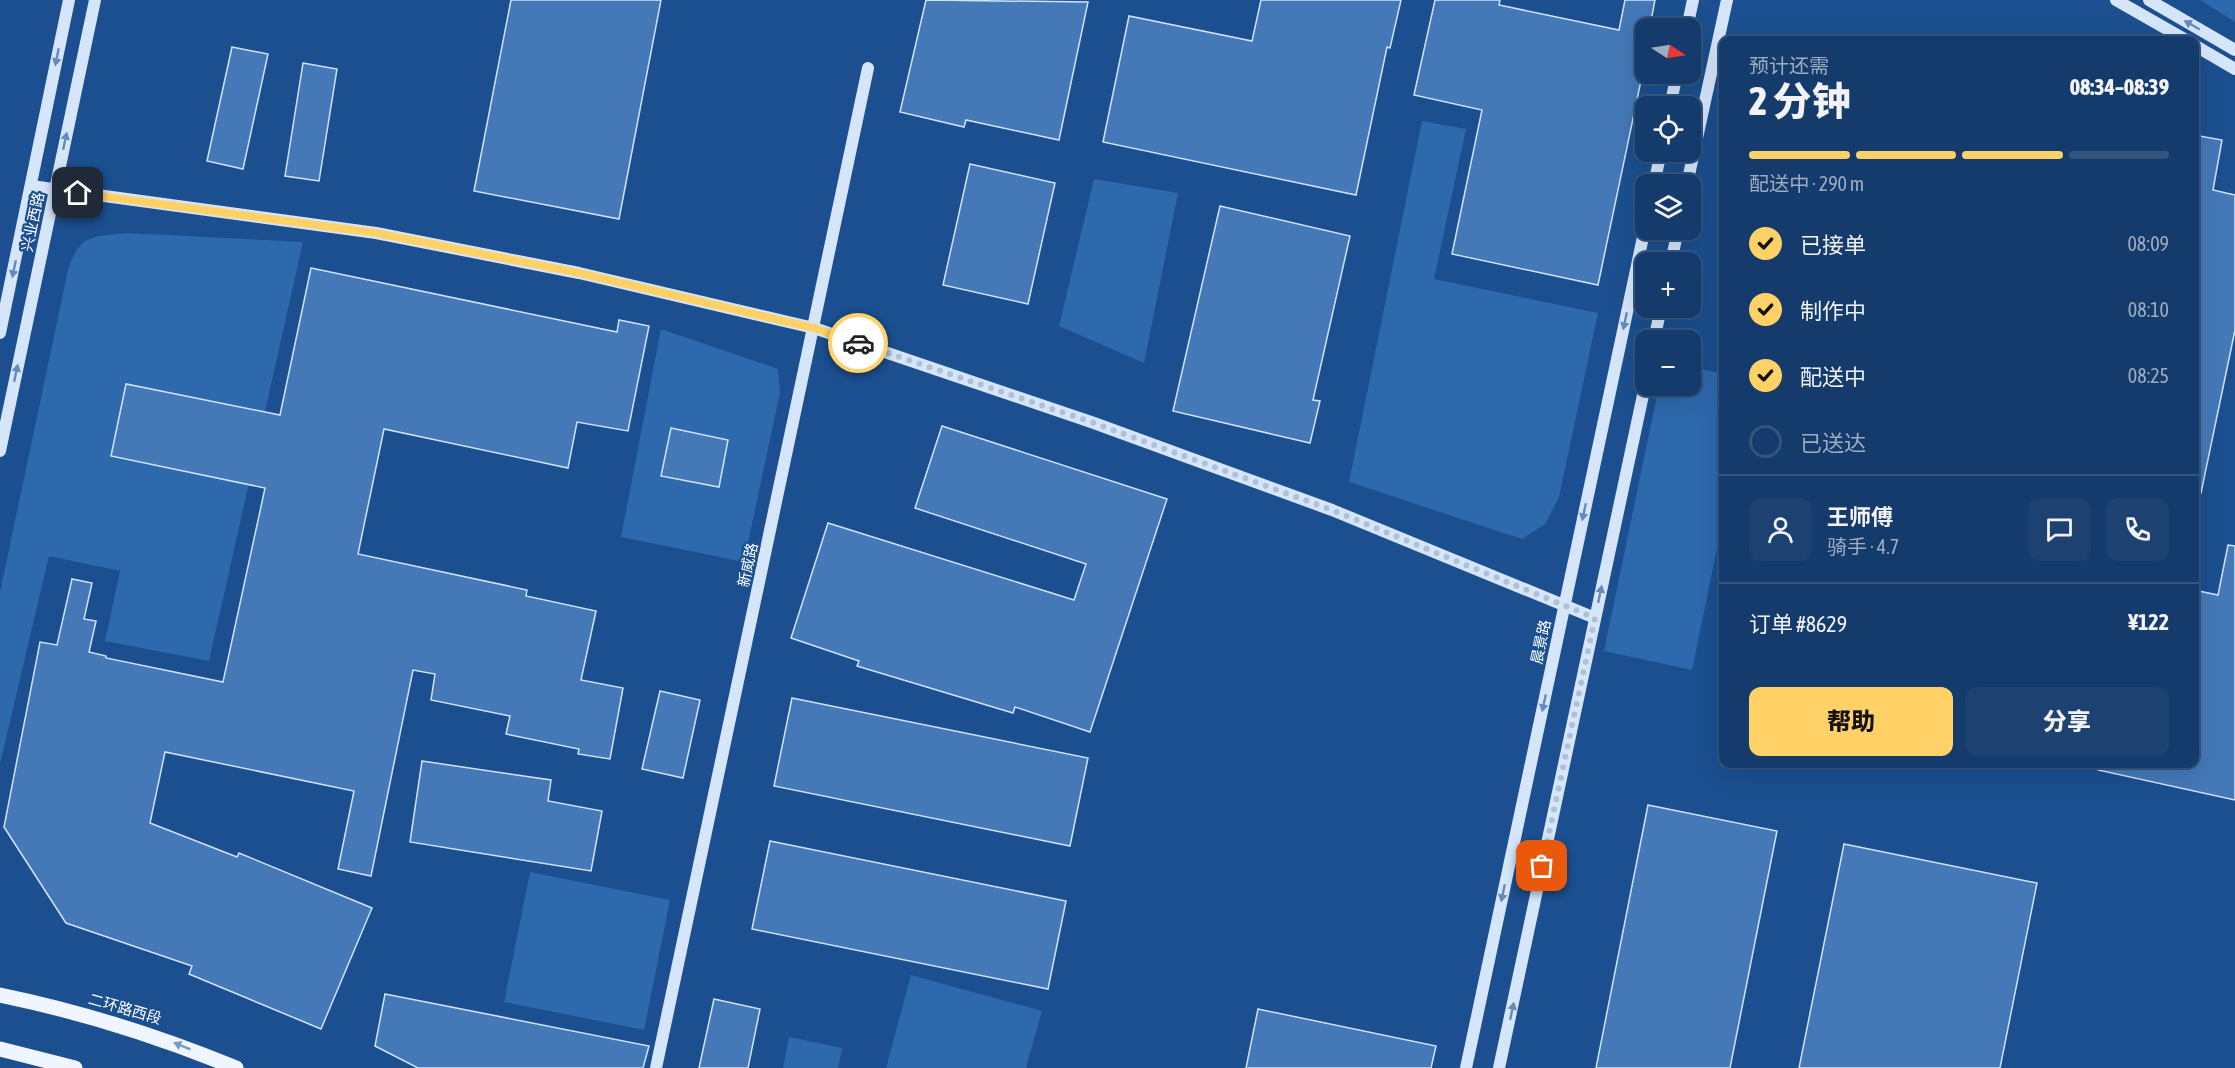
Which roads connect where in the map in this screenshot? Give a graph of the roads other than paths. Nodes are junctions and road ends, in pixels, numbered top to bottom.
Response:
1 (69, 0) edge
2 (95, 0) edge
3 (1693, 0) edge
4 (1726, 0) edge
5 (2116, 0) edge
6 (2149, 0) edge
7 (1689, 18) edge
8 (2179, 36) edge
9 (2199, 48) edge
10 (2235, 50) edge
11 (868, 68) dead end
12 (2235, 69) edge
13 (1689, 174) edge
14 (31, 186) junction
15 (55, 190) junction
16 (1642, 240) edge
17 (814, 328) junction
18 (0, 333) edge
19 (1643, 396) edge
20 (0, 451) edge
21 (1565, 604) junction
22 (1595, 618) junction
23 (0, 995) edge
24 (0, 1049) edge
25 (75, 1068) edge
26 (236, 1068) edge
27 (656, 1068) edge
28 (1466, 1068) edge
29 (1499, 1068) edge

1 -> 14 street, 兴业西路
15 -> 2 street, 兴业西路
3 - 7 street
4 - 13 street
5 - 8 street
10 -> 6 street
9 - 12 street
11 - 17 street, 新威路
14 - 15 street
14 -> 18 street, 兴业西路
15 - 17 street
20 -> 15 street, 兴业西路
16 -> 21 street, 晨景路
17 - 21 street
17 - 27 street, 新威路
22 -> 19 street
21 - 22 street
21 -> 28 street, 晨景路
29 -> 22 street
26 -> 23 main road, 二环路西段
24 - 25 main road

